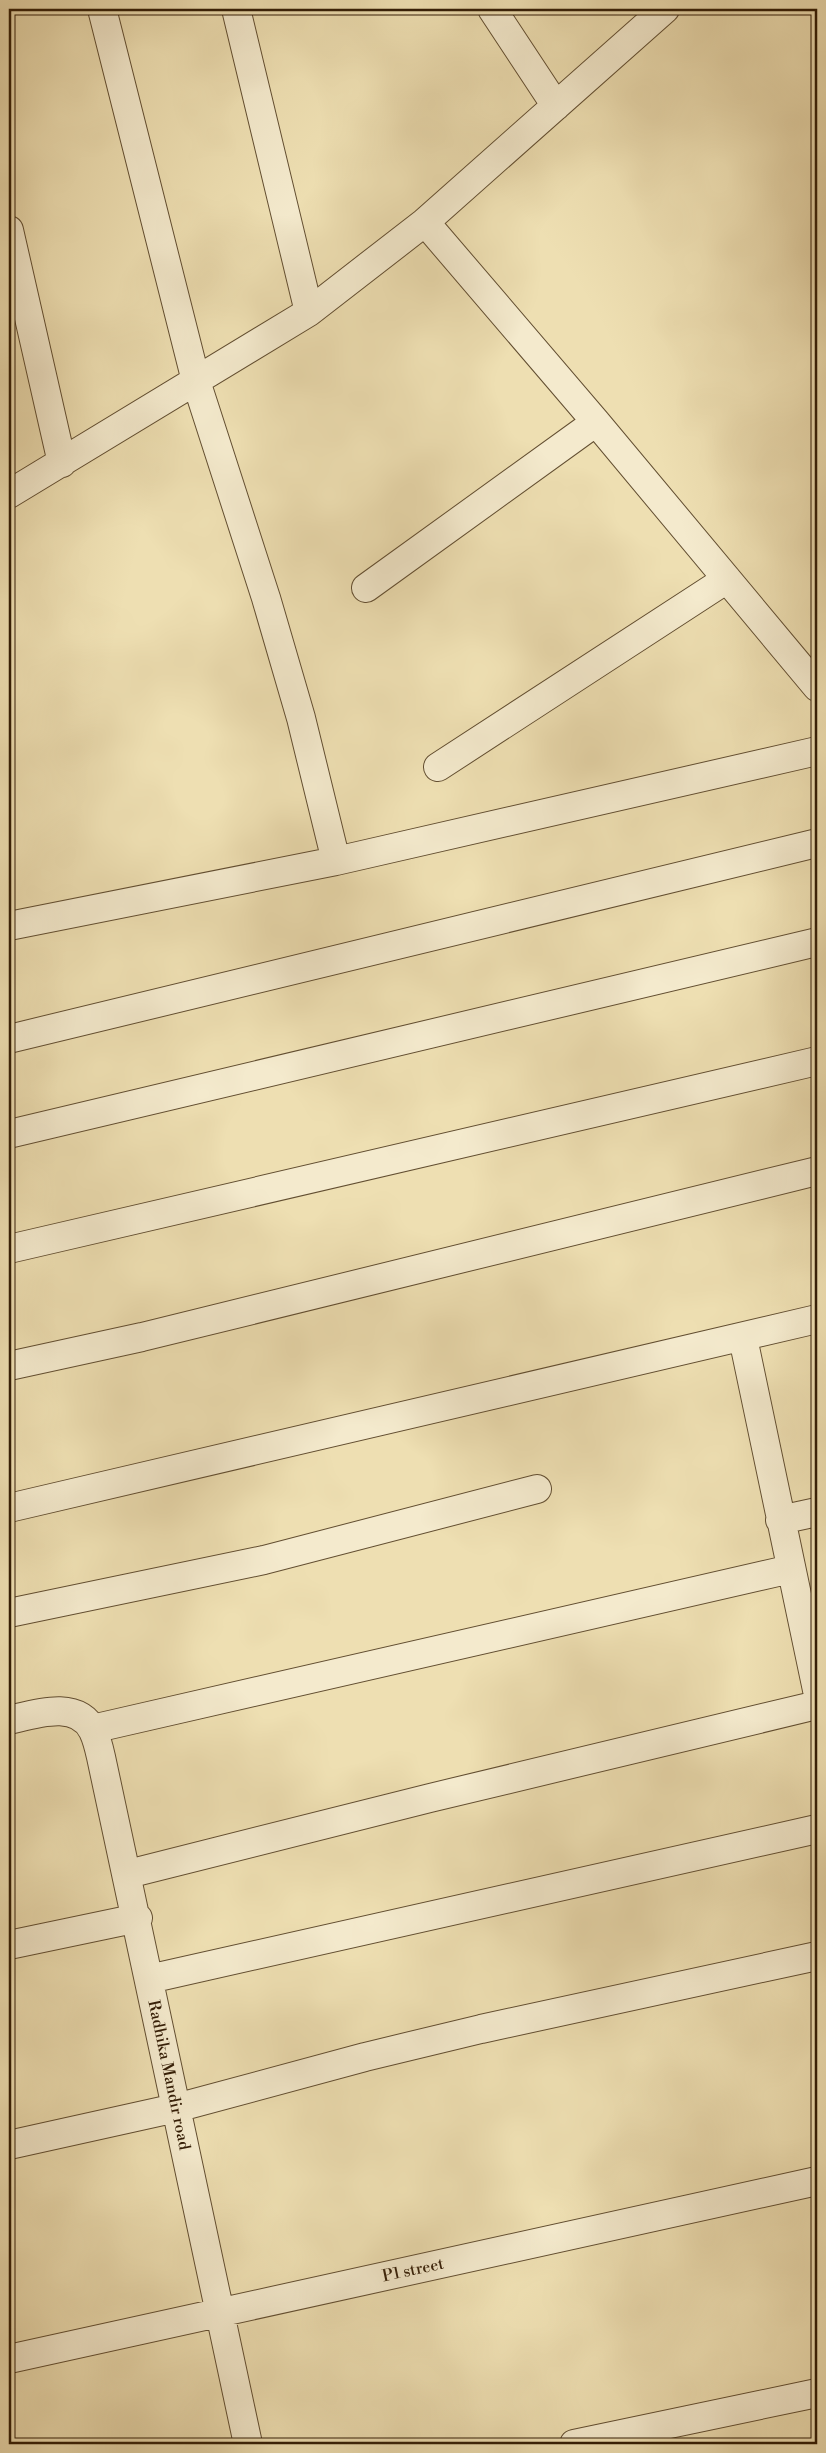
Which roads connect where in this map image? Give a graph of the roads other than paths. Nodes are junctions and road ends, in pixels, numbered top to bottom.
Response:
1 (102, 9) edge
2 (236, 9) edge
3 (492, 9) edge
4 (665, 9) edge
5 (556, 106) junction
6 (425, 222) junction
7 (9, 230) edge
8 (309, 312) junction
9 (196, 381) junction
10 (596, 422) junction
11 (62, 463) junction
12 (9, 494) edge
13 (728, 580) junction
14 (366, 588) dead end
15 (817, 687) edge
16 (817, 751) edge
17 (438, 767) dead end
18 (817, 843) edge
19 (336, 861) junction
20 (9, 926) edge
21 (817, 942) edge
22 (9, 1039) edge
23 (817, 1061) edge
24 (9, 1134) edge
25 (817, 1171) edge
26 (9, 1249) edge
27 (817, 1319) edge
28 (743, 1338) junction
29 (9, 1366) edge
30 (536, 1489) dead end
31 (9, 1508) edge
32 (817, 1512) edge
33 (780, 1520) junction
34 (791, 1569) junction
35 (9, 1613) edge
36 (817, 1690) edge
37 (817, 1706) edge
38 (9, 1720) edge
39 (84, 1721) junction
40 (817, 1829) edge
41 (128, 1874) junction
42 (138, 1918) junction
43 (9, 1945) edge
44 (817, 1956) edge
45 (149, 1979) junction
46 (176, 2108) junction
47 (9, 2145) edge
48 (817, 2181) edge
49 (220, 2313) junction
50 (9, 2359) edge
51 (817, 2393) edge
52 (248, 2444) edge
53 (574, 2444) edge

1 - 9 street
2 - 8 street
3 - 5 street
4 - 5 street
5 - 6 street
6 - 8 street
6 - 10 street
7 - 11 street
8 - 9 street
9 - 11 street
9 - 19 street
10 - 13 street
10 - 14 street
11 - 12 street
13 - 15 street
13 - 17 street
16 - 19 street
18 - 22 street
19 - 20 street
21 - 24 street
23 - 26 street
25 - 29 street
27 - 28 street
28 - 31 street
28 - 33 street
30 - 35 street
32 - 33 street
33 - 34 street
34 - 36 street
34 - 39 street
37 - 41 street
38 - 39 street
39 - 41 street, Radhika Mandir road
40 - 45 street
41 - 42 street, Radhika Mandir road
42 - 43 street
42 - 45 street, Radhika Mandir road
44 - 46 street
45 - 46 street, Radhika Mandir road
46 - 47 street
46 - 49 street, Radhika Mandir road
48 - 49 street, P1 street
49 - 50 street, P1 street
49 - 52 street, Radhika Mandir road
51 - 53 street

